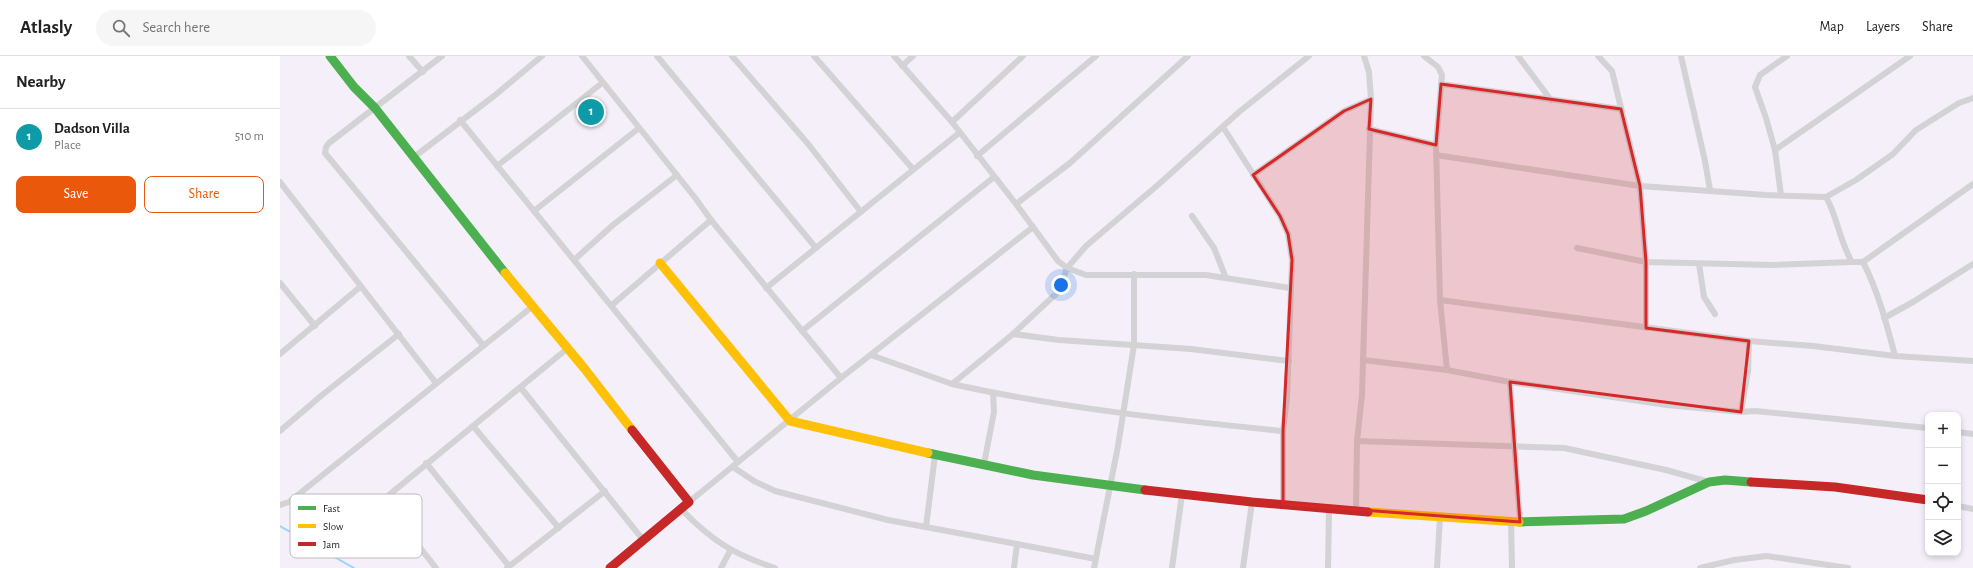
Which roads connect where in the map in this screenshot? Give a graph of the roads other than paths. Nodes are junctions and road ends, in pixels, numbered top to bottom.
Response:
1 (330, 56) edge
2 (409, 56) edge
3 (442, 56) edge
4 (542, 56) edge
5 (582, 56) edge
6 (657, 56) edge
7 (732, 56) edge
8 (814, 56) edge
9 (894, 56) edge
10 (913, 56) edge
11 (1023, 56) edge
12 (1096, 56) edge
13 (1188, 56) edge
14 (1309, 56) edge
15 (1364, 56) edge
16 (1424, 56) edge
17 (1518, 56) edge
18 (1598, 56) edge
19 (1681, 56) edge
20 (1787, 56) edge
21 (1910, 56) edge
22 (902, 66) junction
23 (423, 72) junction
24 (602, 83) junction
25 (1441, 84) junction
26 (1973, 98) edge
27 (1371, 99) junction
28 (1551, 100) junction
29 (375, 108) junction
30 (1622, 109) junction
31 (460, 120) junction
32 (952, 122) junction
33 (1223, 127) junction
34 (639, 128) junction
35 (1369, 129) junction
36 (959, 133) junction
37 (1436, 145) junction
38 (1774, 150) junction
39 (1436, 155) junction
40 (977, 156) junction
41 (414, 157) junction
42 (497, 166) junction
43 (913, 169) junction
44 (677, 175) junction
45 (1253, 175) junction
46 (994, 177) junction
47 (280, 182) edge
48 (1973, 184) edge
49 (1640, 186) junction
50 (1710, 190) junction
51 (1781, 195) junction
52 (1826, 196) junction
53 (1016, 204) junction
54 (534, 211) junction
55 (861, 212) junction
56 (1192, 216) dead end
57 (711, 220) junction
58 (1033, 227) junction
59 (816, 248) junction
60 (1577, 248) dead end
61 (574, 260) junction
62 (1646, 262) junction
63 (1852, 262) junction
64 (1863, 262) junction
65 (660, 263) junction
66 (1699, 264) junction
67 (1973, 264) edge
68 (1067, 268) junction
69 (1134, 274) junction
70 (1226, 278) junction
71 (280, 283) edge
72 (360, 287) junction
73 (766, 288) junction
74 (1290, 288) junction
75 (1440, 300) junction
76 (612, 305) junction
77 (533, 306) junction
78 (1715, 314) dead end
79 (1884, 318) junction
80 (314, 326) junction
81 (1646, 328) junction
82 (802, 331) junction
83 (399, 334) junction
84 (1013, 334) junction
85 (1749, 341) junction
86 (483, 345) junction
87 (1134, 345) junction
88 (568, 348) junction
89 (280, 354) edge
90 (871, 355) junction
91 (1895, 356) junction
92 (1363, 360) junction
93 (1289, 361) junction
94 (1973, 361) edge
95 (1447, 370) junction
96 (842, 378) junction
97 (1510, 382) junction
98 (436, 383) junction
99 (952, 384) junction
100 (521, 388) junction
101 (993, 393) junction
102 (1124, 412) junction
103 (1741, 412) junction
104 (790, 421) junction
105 (474, 426) junction
106 (1925, 428) edge
107 (280, 431) edge
108 (1283, 431) junction
109 (1961, 432) edge
110 (1973, 434) edge
111 (1357, 441) junction
112 (1514, 445) junction
113 (935, 455) junction
114 (426, 463) junction
115 (736, 464) junction
116 (984, 464) junction
117 (1709, 482) junction
118 (1109, 486) junction
119 (605, 491) junction
120 (299, 494) edge
121 (388, 494) edge
122 (1182, 494) junction
123 (1925, 500) edge
124 (290, 501) edge
125 (689, 502) junction
126 (1252, 502) junction
127 (1283, 504) junction
128 (280, 505) edge
129 (1961, 507) edge
130 (681, 509) junction
131 (1329, 509) junction
132 (1973, 509) edge
133 (1356, 510) junction
134 (1440, 518) junction
135 (1515, 522) junction
136 (926, 527) junction
137 (558, 528) junction
138 (644, 541) junction
139 (1018, 544) junction
140 (422, 550) edge
141 (730, 551) junction
142 (1096, 559) junction
143 (508, 567) edge
144 (1828, 567) edge
145 (436, 568) edge
146 (610, 568) edge
147 (721, 568) edge
148 (775, 568) edge
149 (1014, 568) edge
150 (1094, 568) edge
151 (1172, 568) edge
152 (1243, 568) edge
153 (1328, 568) edge
154 (1438, 568) edge
155 (1512, 568) edge
156 (1700, 568) edge
157 (1848, 568) edge

1 - 29 street
2 - 23 street
3 - 23 street
4 - 31 street
5 - 24 street
6 - 59 street
7 - 55 street
8 - 43 street
9 - 22 street
10 - 22 street
11 - 32 street
12 - 40 street
13 - 53 street
14 - 33 street
15 - 27 street
16 - 25 street
17 - 28 street
18 - 30 street
19 - 50 street
20 - 38 street
21 - 38 street
22 - 32 street
23 - 29 street
24 - 34 street
24 - 42 street
25 - 28 street
25 - 37 street
26 - 52 street
27 - 35 street
27 - 45 street
28 - 30 street
29 - 41 street
29 - 86 street
30 - 49 street
31 - 41 street
31 - 42 street
32 - 36 street
33 - 45 street
33 - 68 street
34 - 44 street
34 - 54 street
35 - 37 street
35 - 92 street
36 - 40 street
36 - 43 street
37 - 39 street
38 - 51 street
39 - 49 street
39 - 75 street
40 - 46 street
41 - 77 street
42 - 54 street
43 - 55 street
44 - 57 street
44 - 61 street
45 - 74 street
46 - 53 street
46 - 82 street
47 - 72 street
48 - 64 street
49 - 50 street
49 - 62 street
50 - 51 street
51 - 52 street
52 - 63 street
53 - 58 street
54 - 61 street
55 - 59 street
56 - 70 street
57 - 65 street
57 - 73 street
58 - 68 street
58 - 90 street
59 - 73 street
60 - 62 street
61 - 76 street
62 - 66 street
62 - 81 street
63 - 64 street
63 - 66 street
64 - 79 street
65 - 76 street
65 - 104 street
66 - 78 street
67 - 79 street
68 - 69 street
68 - 84 street
69 - 70 street
69 - 87 street
70 - 74 street
71 - 80 street
72 - 80 street
72 - 83 street
73 - 82 street
74 - 93 street
75 - 81 street
75 - 95 street
76 - 115 street
77 - 86 street
77 - 88 street
79 - 91 street
80 - 89 street
81 - 85 street
82 - 96 street
83 - 98 street
83 - 107 street
84 - 87 street
84 - 99 street
85 - 91 street
85 - 103 street
86 - 98 street
87 - 93 street
87 - 102 street
88 - 100 street
88 - 125 street
90 - 96 street
90 - 99 street
91 - 94 street
92 - 95 street
92 - 111 street
93 - 108 street
95 - 97 street
96 - 104 street
97 - 103 street
97 - 112 street
98 - 120 street
99 - 101 street
100 - 105 street
100 - 119 street
101 - 102 street
101 - 116 street
102 - 108 street
102 - 118 street
103 - 106 street
104 - 113 street
104 - 115 street
105 - 114 street
105 - 137 street
108 - 127 street
109 - 110 street
111 - 112 street
111 - 133 street
112 - 117 street
112 - 135 street
113 - 116 street
113 - 136 street
114 - 121 street
114 - 143 street
115 - 125 street
115 - 136 street
116 - 118 street
117 - 123 street
117 - 135 street
118 - 122 street
118 - 142 street
119 - 137 street
119 - 138 street
122 - 126 street
122 - 151 street
124 - 128 street
125 - 130 street
126 - 127 street
126 - 152 street
127 - 131 street
129 - 132 street
130 - 138 street
130 - 141 street
131 - 133 street
131 - 153 street
133 - 134 street
134 - 135 street
134 - 154 street
135 - 155 street
136 - 139 street
137 - 143 street
138 - 146 street
139 - 142 street
139 - 149 street
140 - 145 street
141 - 147 street
141 - 148 street
142 - 150 street
144 - 156 street
144 - 157 street

